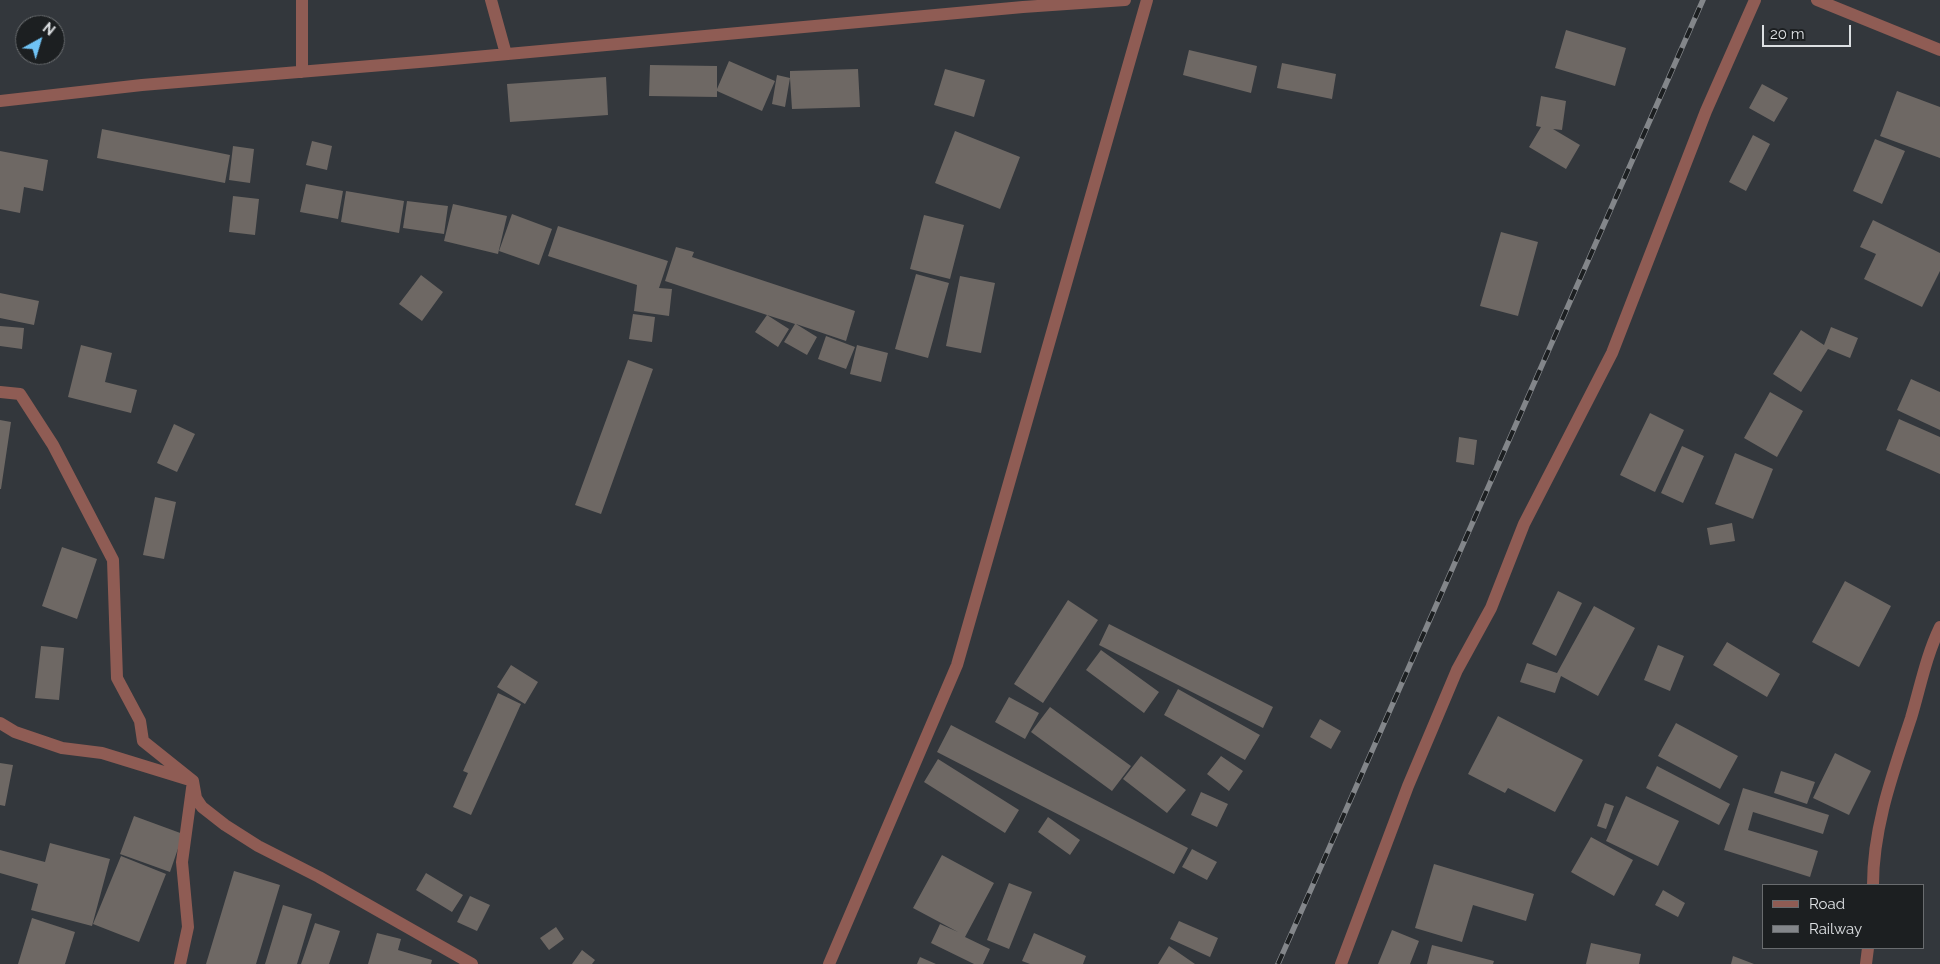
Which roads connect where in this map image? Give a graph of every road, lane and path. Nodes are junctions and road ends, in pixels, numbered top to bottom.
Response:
1 (302, 0) edge
2 (491, 0) edge
3 (1125, 0) edge
4 (1147, 0) edge
5 (1755, 0) edge
6 (1818, 0) edge
7 (1940, 50) edge
8 (506, 54) junction
9 (302, 72) junction
10 (0, 101) edge
11 (0, 392) edge
12 (1940, 627) edge
13 (0, 723) edge
14 (193, 781) junction
15 (1873, 884) edge
16 (1868, 949) edge
17 (180, 964) edge
18 (472, 964) edge
19 (829, 964) edge
20 (1341, 964) edge
21 (1866, 964) edge

1 - 9 street
2 - 8 street
3 - 8 street
4 - 19 street
5 - 20 street
6 - 7 street
8 - 9 street
9 - 10 street
11 - 14 street
12 - 15 street
13 - 14 street
14 - 17 street
14 - 18 street
16 - 21 street

